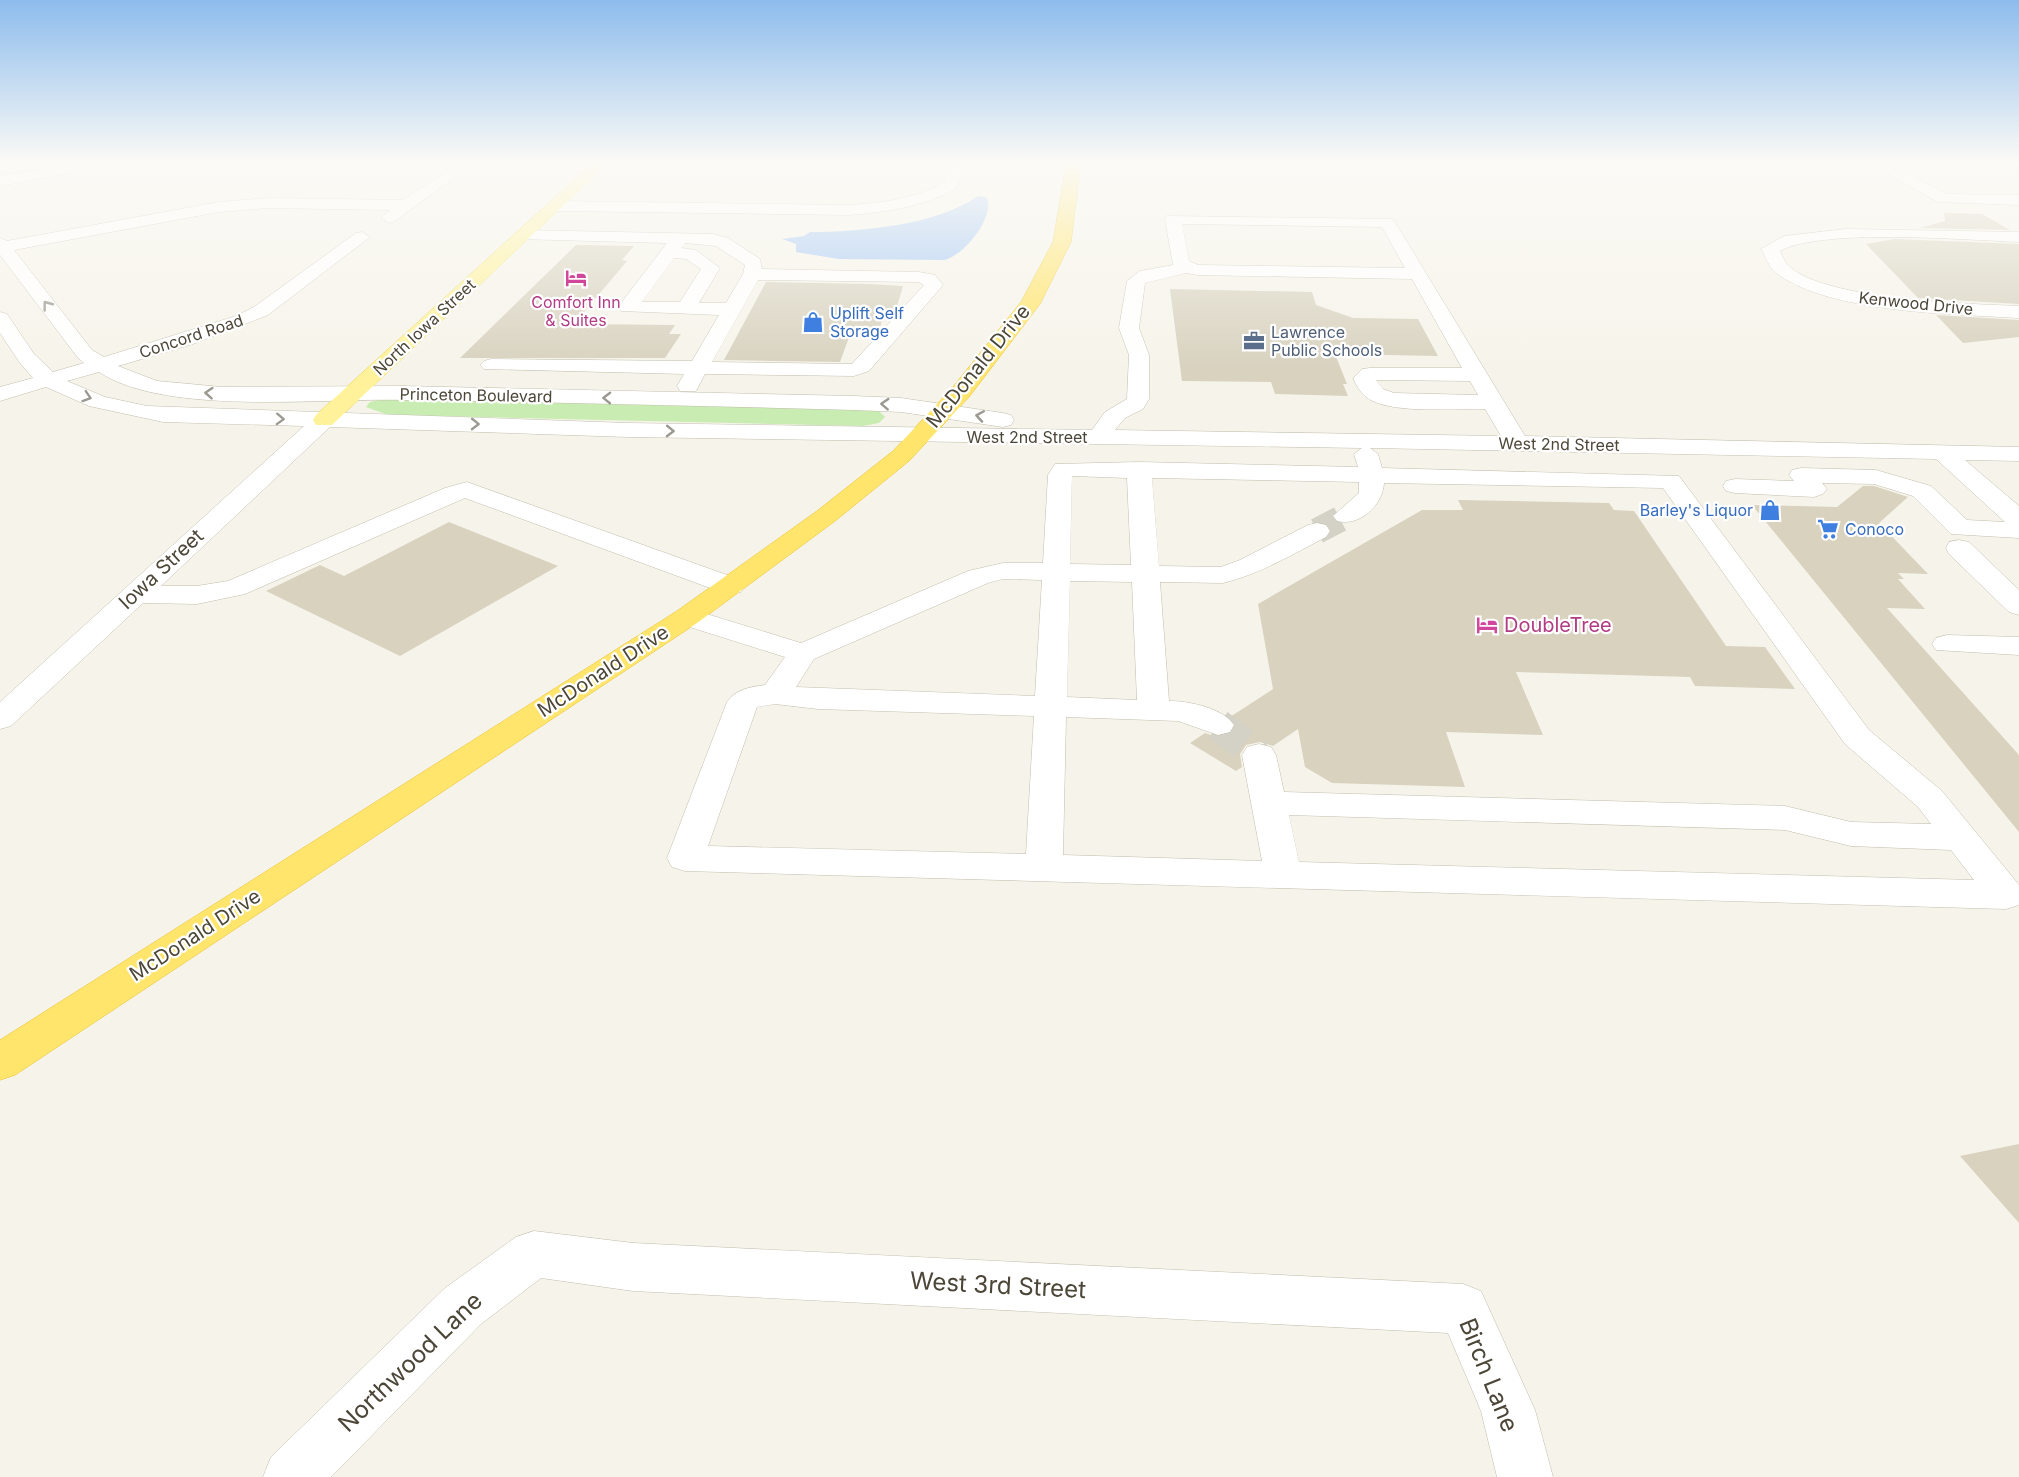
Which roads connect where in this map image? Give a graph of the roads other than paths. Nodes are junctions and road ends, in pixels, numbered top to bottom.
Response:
1 (87, 230) edge
2 (529, 230) edge
3 (1065, 230) edge
4 (1175, 230) edge
5 (1392, 230) edge
6 (523, 235) junction
7 (362, 237) dead end
8 (2019, 237) edge
9 (680, 238) junction
10 (1752, 239) dead end
11 (1773, 244) junction
12 (1, 245) edge
13 (669, 253) junction
14 (1185, 267) junction
15 (752, 274) junction
16 (1418, 274) junction
17 (686, 308) junction
18 (732, 309) junction
19 (2019, 312) edge
20 (0, 318) edge
21 (99, 365) junction
22 (491, 365) dead end
23 (697, 369) junction
24 (1477, 375) junction
25 (50, 379) junction
26 (0, 394) edge
27 (352, 394) junction
28 (680, 399) junction
29 (1493, 402) junction
30 (944, 411) junction
31 (324, 420) junction
32 (919, 436) junction
33 (1099, 437) junction
34 (1361, 441) junction
35 (1517, 443) junction
36 (1625, 446) junction
37 (1778, 449) junction
38 (1942, 452) junction
39 (2019, 454) edge
40 (1139, 469) junction
41 (1372, 474) junction
42 (1801, 475) junction
43 (1651, 481) junction
44 (1735, 486) dead end
45 (1346, 516) tunnel mouth
46 (2019, 520) edge
47 (2019, 530) edge
48 (1317, 531) tunnel mouth
49 (1959, 548) dead end
50 (1056, 571) junction
51 (1146, 573) junction
52 (731, 586) junction
53 (134, 594) junction
54 (2014, 598) edge
55 (687, 617) junction
56 (1947, 644) dead end
57 (2019, 646) edge
58 (803, 653) junction
59 (775, 694) junction
60 (1051, 706) junction
61 (1154, 710) junction
62 (0, 719) edge
63 (1218, 725) tunnel mouth
64 (1259, 755) tunnel mouth
65 (1270, 803) junction
66 (1961, 838) junction
67 (1044, 868) junction
68 (1283, 875) junction
69 (0, 1062) edge
70 (534, 1254) joint
71 (1463, 1308) joint
72 (291, 1477) edge
73 (1525, 1477) edge

1 - 12 street
2 - 6 main road, North Iowa Street
3 - 30 highway, McDonald Drive
4 - 14 street
5 - 16 street
6 - 9 street
6 - 27 main road, North Iowa Street
7 - 21 street, Concord Road
8 - 11 street
9 - 13 street
9 - 15 street
10 - 11 street
11 - 19 street, Kenwood Drive
21 -> 12 street, Princeton Boulevard
13 - 17 street
13 - 17 street
14 - 16 street
14 - 33 street
15 - 18 street
15 - 23 street
16 - 24 street
17 - 18 street
18 - 23 street
20 - 25 street, Princeton Boulevard
21 - 25 street, Concord Road
27 -> 21 street, Princeton Boulevard
22 - 23 street
23 - 28 street
24 - 29 street
24 - 29 street
25 - 26 street, Concord Road
25 -> 31 street, Princeton Boulevard
28 -> 27 street, Princeton Boulevard
27 - 31 main road, North Iowa Street
30 -> 28 street, Princeton Boulevard
29 - 35 street
30 - 32 highway, McDonald Drive
33 -> 30 street, West 2nd Street
31 -> 32 street, Princeton Boulevard
31 - 53 street, Iowa Street
32 - 33 street, West 2nd Street
32 - 52 highway, McDonald Drive
33 - 34 street, West 2nd Street
34 - 35 street, West 2nd Street
34 - 41 street
35 - 36 street, West 2nd Street
36 - 37 street, West 2nd Street
36 - 43 street
37 - 38 street, West 2nd Street
37 - 42 street
38 - 39 street, West 2nd Street
38 - 46 street
40 - 41 street
40 - 50 street
40 - 51 street
41 - 43 street
41 - 45 street
42 - 44 street
42 - 47 street
43 - 66 street
48 - 51 street
49 - 54 street
50 - 51 street
50 - 58 street
50 - 60 street
51 - 61 street
52 - 53 street
52 - 55 highway, McDonald Drive
53 - 62 street, Iowa Street
55 - 58 street
55 - 69 highway, McDonald Drive
56 - 57 street
58 - 59 street
59 - 60 street
59 - 67 street
60 - 61 street
60 - 67 street
61 - 63 street
64 - 65 street
65 - 66 street
65 - 68 street
66 - 68 street
67 - 68 street
70 - 71 street, West 3rd Street
70 - 72 street, Northwood Lane
71 - 73 street, Birch Lane

